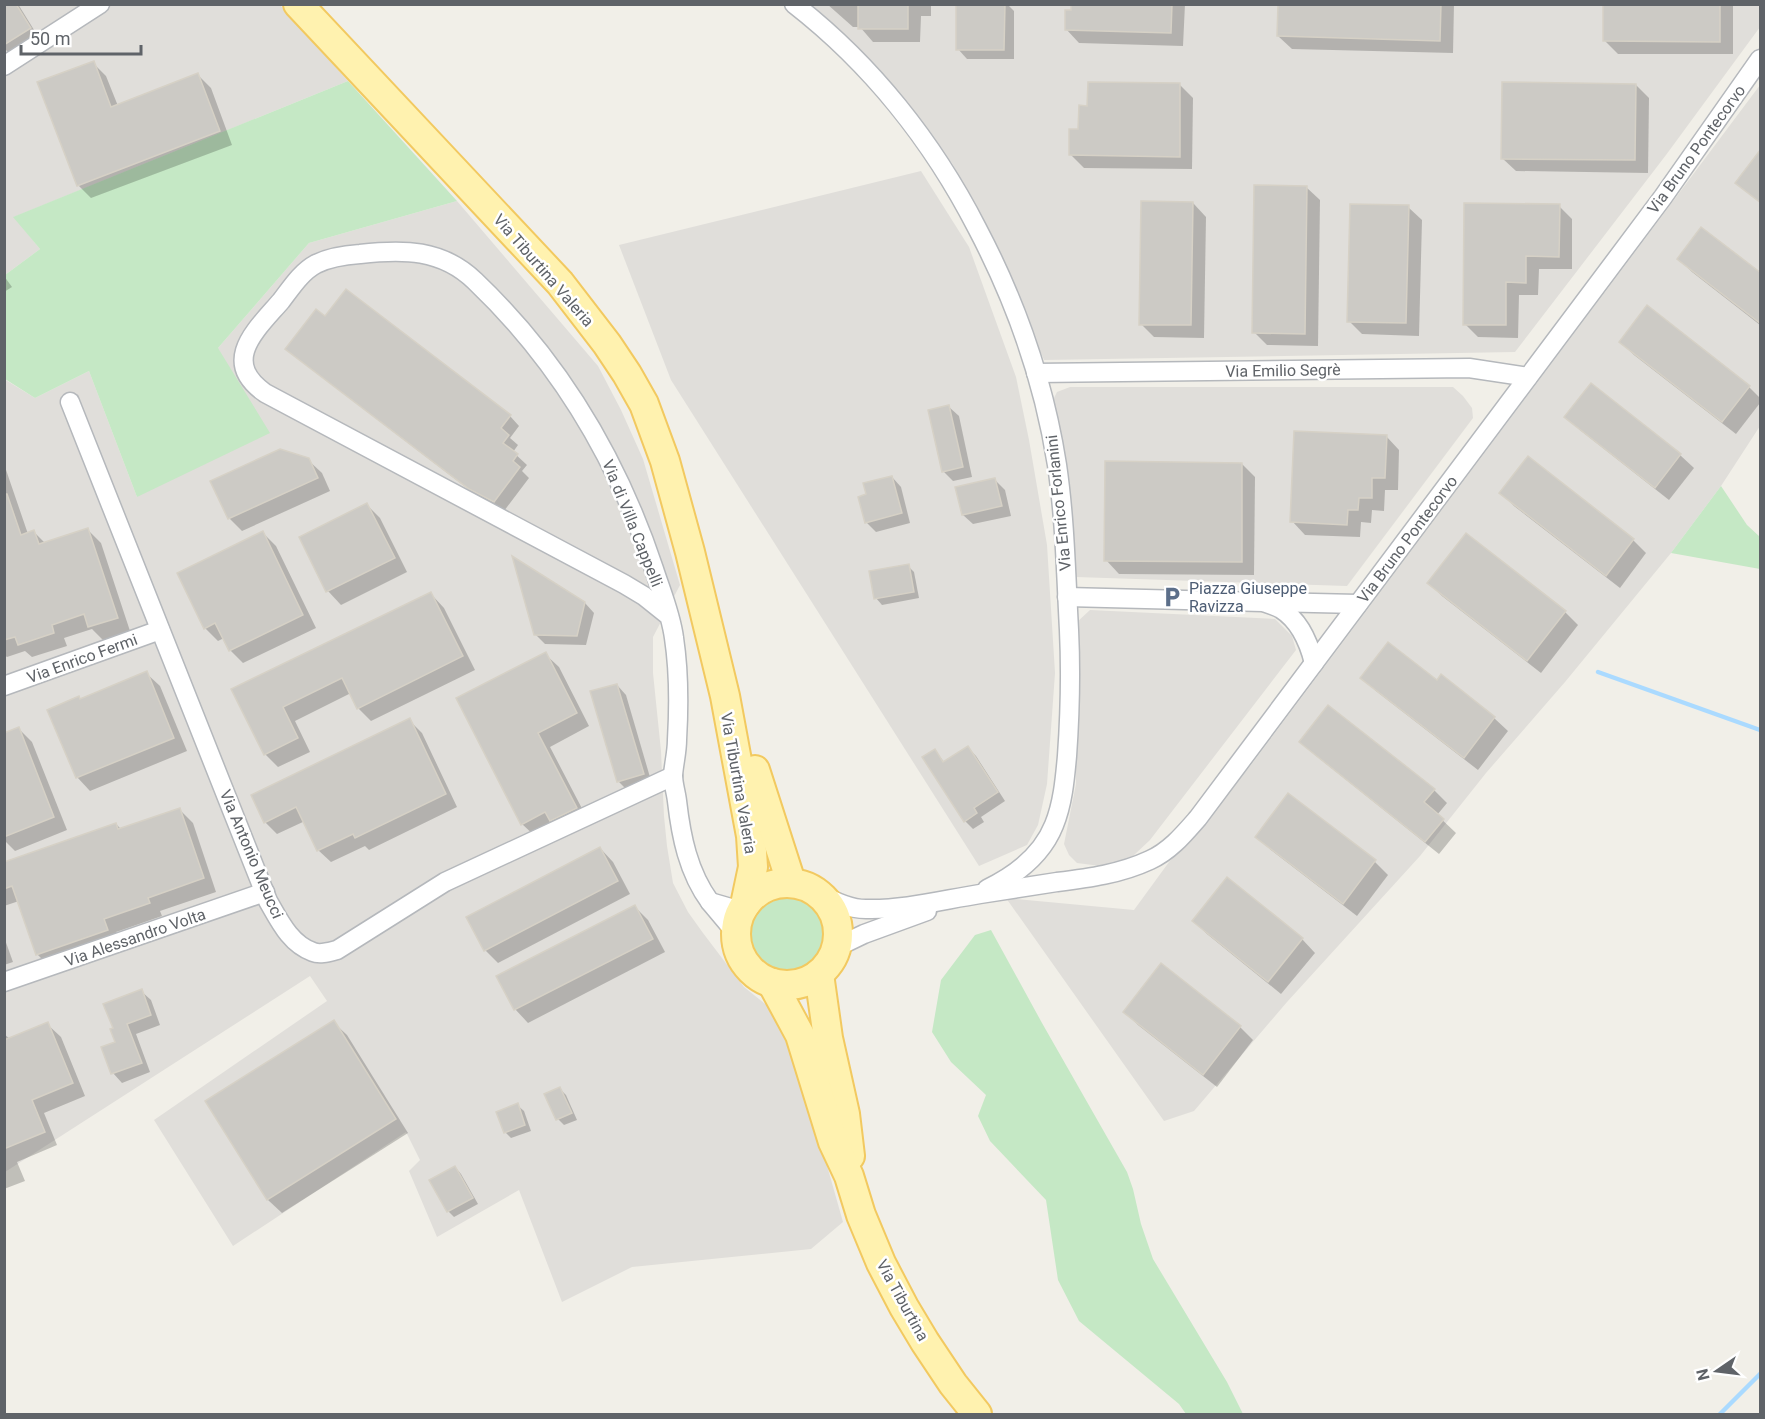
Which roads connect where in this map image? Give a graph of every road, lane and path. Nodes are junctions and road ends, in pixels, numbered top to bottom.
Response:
1 (100, 4) edge
2 (298, 4) edge
3 (794, 4) edge
4 (1761, 59) edge
5 (4, 66) edge
6 (1036, 373) junction
7 (1528, 377) junction
8 (70, 402) dead end
9 (1067, 597) junction
10 (1263, 602) junction
11 (1358, 604) junction
12 (669, 616) junction
13 (160, 630) junction
14 (1314, 663) junction
15 (4, 686) edge
16 (724, 696) junction
17 (673, 776) junction
18 (791, 882) junction
19 (265, 892) junction
20 (819, 893) junction
21 (970, 896) junction
22 (741, 916) junction
23 (837, 947) junction
24 (819, 975) junction
25 (4, 982) edge
26 (772, 983) junction
27 (849, 1176) junction
28 (977, 1414) edge

1 - 5 street
2 - 16 main road, Via Tiburtina Valeria
3 - 6 street, Via Enrico Forlanini
4 - 7 street, Via Bruno Pontecorvo
6 - 7 street, Via Emilio Segrè
6 - 9 street, Via Enrico Forlanini
7 - 11 street, Via Bruno Pontecorvo
8 - 13 street, Via Antonio Meucci
9 - 10 street
9 - 21 street, Via Enrico Forlanini
10 - 11 street
10 - 14 street
11 - 14 street, Via Bruno Pontecorvo
12 - 12 street, Via di Villa Cappelli
12 - 17 street
13 - 15 street, Via Enrico Fermi
13 - 19 street, Via Antonio Meucci
14 - 21 street, Via Bruno Pontecorvo
16 - 18 main road, Via Tiburtina Valeria
16 - 22 main road, Via Tiburtina Valeria
17 - 19 street, Via Antonio Meucci
17 - 22 street
18 - 20 main road
18 - 22 main road
19 - 25 street, Via Alessandro Volta
20 - 21 street, Via Bruno Pontecorvo
20 - 23 main road
21 - 23 street, Via Bruno Pontecorvo
22 - 26 main road, Via Tiburtina
23 - 24 main road
24 - 26 main road
24 - 27 main road, Via Tiburtina
26 - 27 main road, Via Tiburtina
27 - 28 main road, Via Tiburtina

